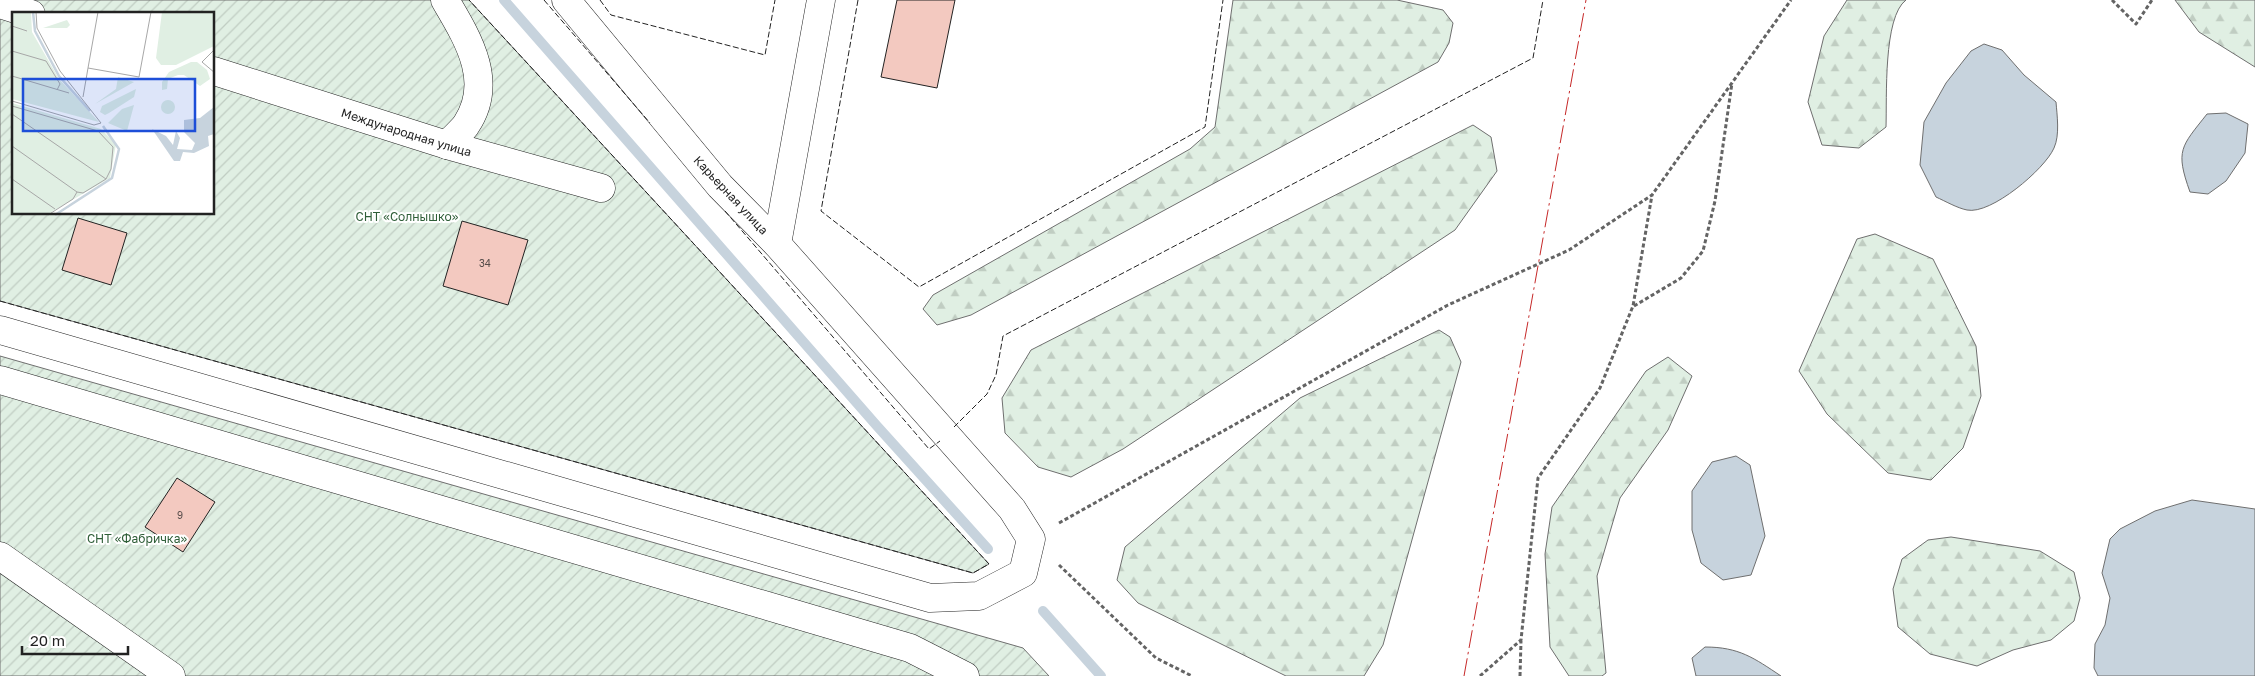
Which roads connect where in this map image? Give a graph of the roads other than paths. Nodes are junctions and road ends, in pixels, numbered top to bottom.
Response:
1 (445, 0) edge
2 (566, 0) edge
3 (821, 0) edge
4 (0, 4) edge
5 (26, 12) edge
6 (215, 71) edge
7 (447, 144) junction
8 (601, 188) dead end
9 (777, 244) junction
10 (0, 330) edge
11 (0, 380) edge
12 (0, 556) edge
13 (171, 676) edge
14 (965, 676) edge

1 - 7 street
2 - 9 street, Карьерная улица
3 - 9 street, Карьерная улица
4 - 5 street
6 - 7 street, Международная улица
7 - 8 street, Международная улица
9 - 10 street
11 - 14 street
12 - 13 street

